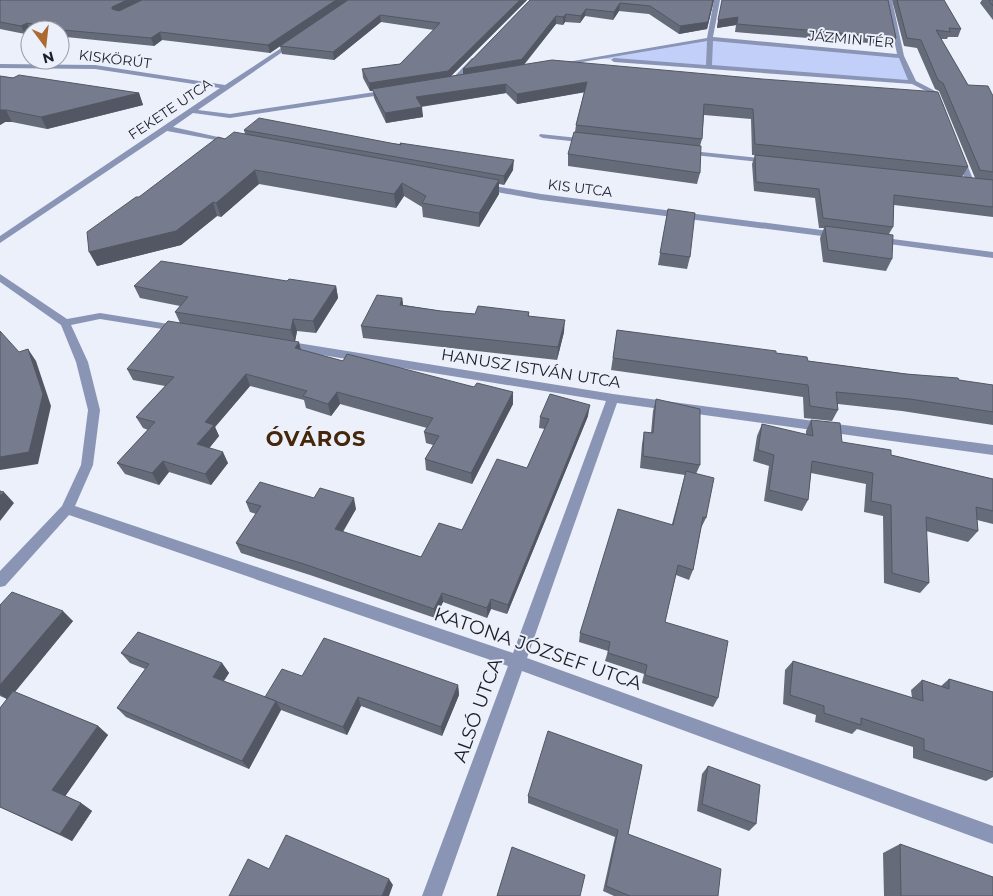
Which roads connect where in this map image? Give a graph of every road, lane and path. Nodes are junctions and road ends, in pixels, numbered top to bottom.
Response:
1 (717, 0) edge
2 (889, 0) edge
3 (303, 35) edge
4 (710, 39) junction
5 (478, 55) edge
6 (901, 56) junction
7 (592, 58) junction
8 (0, 66) edge
9 (545, 66) edge
10 (709, 66) junction
11 (460, 81) edge
12 (913, 82) junction
13 (451, 83) junction
14 (442, 84) edge
15 (226, 87) junction
16 (394, 91) edge
17 (193, 111) junction
18 (942, 111) edge
19 (166, 128) junction
20 (543, 136) dead end
21 (243, 142) edge
22 (601, 142) edge
23 (956, 147) edge
24 (679, 151) edge
25 (776, 162) edge
26 (961, 183) edge
27 (474, 185) edge
28 (846, 236) edge
29 (865, 239) edge
30 (0, 240) edge
31 (993, 255) edge
32 (0, 277) edge
33 (65, 323) junction
34 (197, 332) edge
35 (274, 344) edge
36 (613, 398) junction
37 (993, 450) edge
38 (67, 509) junction
39 (0, 581) edge
40 (518, 662) junction
41 (993, 835) edge
42 (432, 896) edge

1 - 4 street
2 - 6 street
3 - 15 street, FEKETE UTCA
4 - 6 street, JÁZMIN TÉR
4 - 7 street, JÁZMIN TÉR
4 - 10 street
5 - 13 street
6 - 12 street, JÁZMIN TÉR
7 - 9 street
7 - 10 street
8 - 15 street, KISKÖRÚT
10 - 12 street
11 - 13 street
12 - 18 street
13 - 14 street
15 - 17 street, FEKETE UTCA
16 - 17 street
17 - 19 street, FEKETE UTCA
19 - 21 street
19 - 30 street, FEKETE UTCA
20 - 22 street
23 - 26 street
24 - 25 street
27 - 28 street, KIS UTCA
29 - 31 street
32 - 33 street
33 - 34 street
33 - 38 street
35 - 36 street, HANUSZ ISTVÁN UTCA
36 - 37 street, HANUSZ ISTVÁN UTCA
36 - 40 street, ALSÓ UTCA
38 - 39 street
38 - 40 street, KATONA JÓZSEF UTCA
40 - 41 street, KATONA JÓZSEF UTCA
40 - 42 street, ALSÓ UTCA

